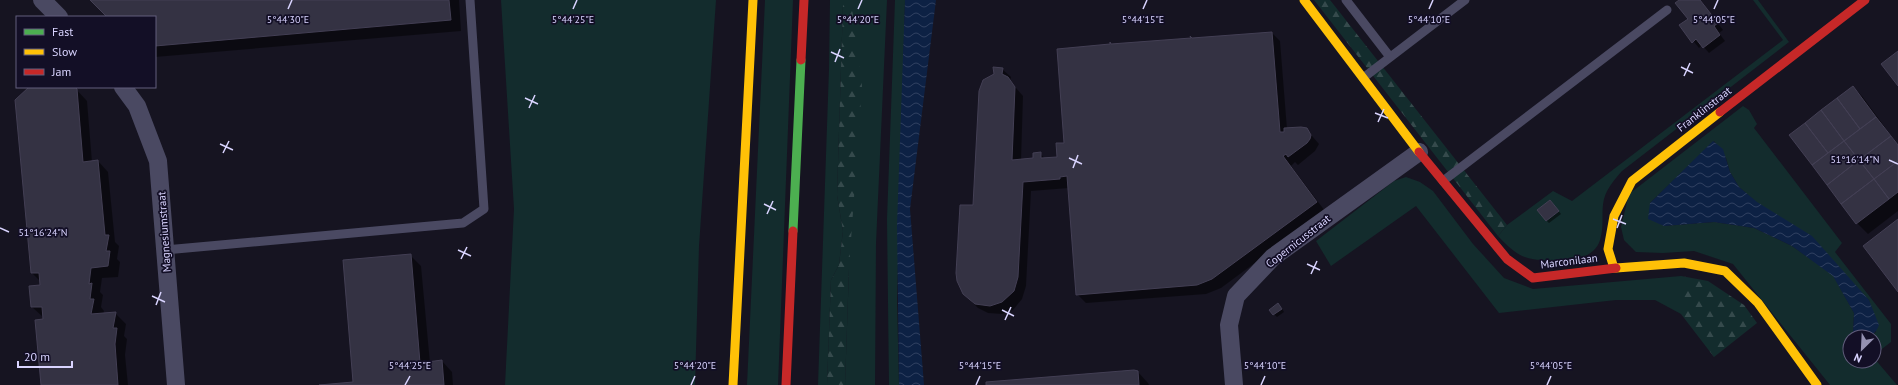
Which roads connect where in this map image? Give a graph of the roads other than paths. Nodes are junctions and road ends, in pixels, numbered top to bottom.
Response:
1 (42, 0) edge
2 (470, 0) edge
3 (753, 0) edge
4 (804, 0) edge
5 (1304, 0) edge
6 (1346, 0) edge
7 (1465, 0) edge
8 (1865, 0) edge
9 (1667, 10) dead end
10 (58, 16) edge
11 (1390, 57) junction
12 (1363, 78) junction
13 (124, 88) edge
14 (1419, 152) junction
15 (1443, 181) junction
16 (165, 250) junction
17 (1614, 268) junction
18 (176, 385) edge
19 (733, 385) edge
20 (786, 385) edge
21 (1234, 385) edge
22 (1817, 385) edge

1 - 10 street
2 - 16 lane
3 - 19 main road
4 - 20 main road
5 - 12 main road, Marconilaan
6 - 11 lane
7 - 11 lane
8 - 17 main road, Franklinstraat
9 - 15 lane
11 - 12 lane
12 - 14 main road, Marconilaan
13 - 16 street, Magnesiumstraat
14 - 15 main road, Marconilaan
14 - 21 street, Copernicusstraat
15 - 17 main road, Marconilaan
16 - 18 street, Magnesiumstraat
17 - 22 main road, Marconilaan

